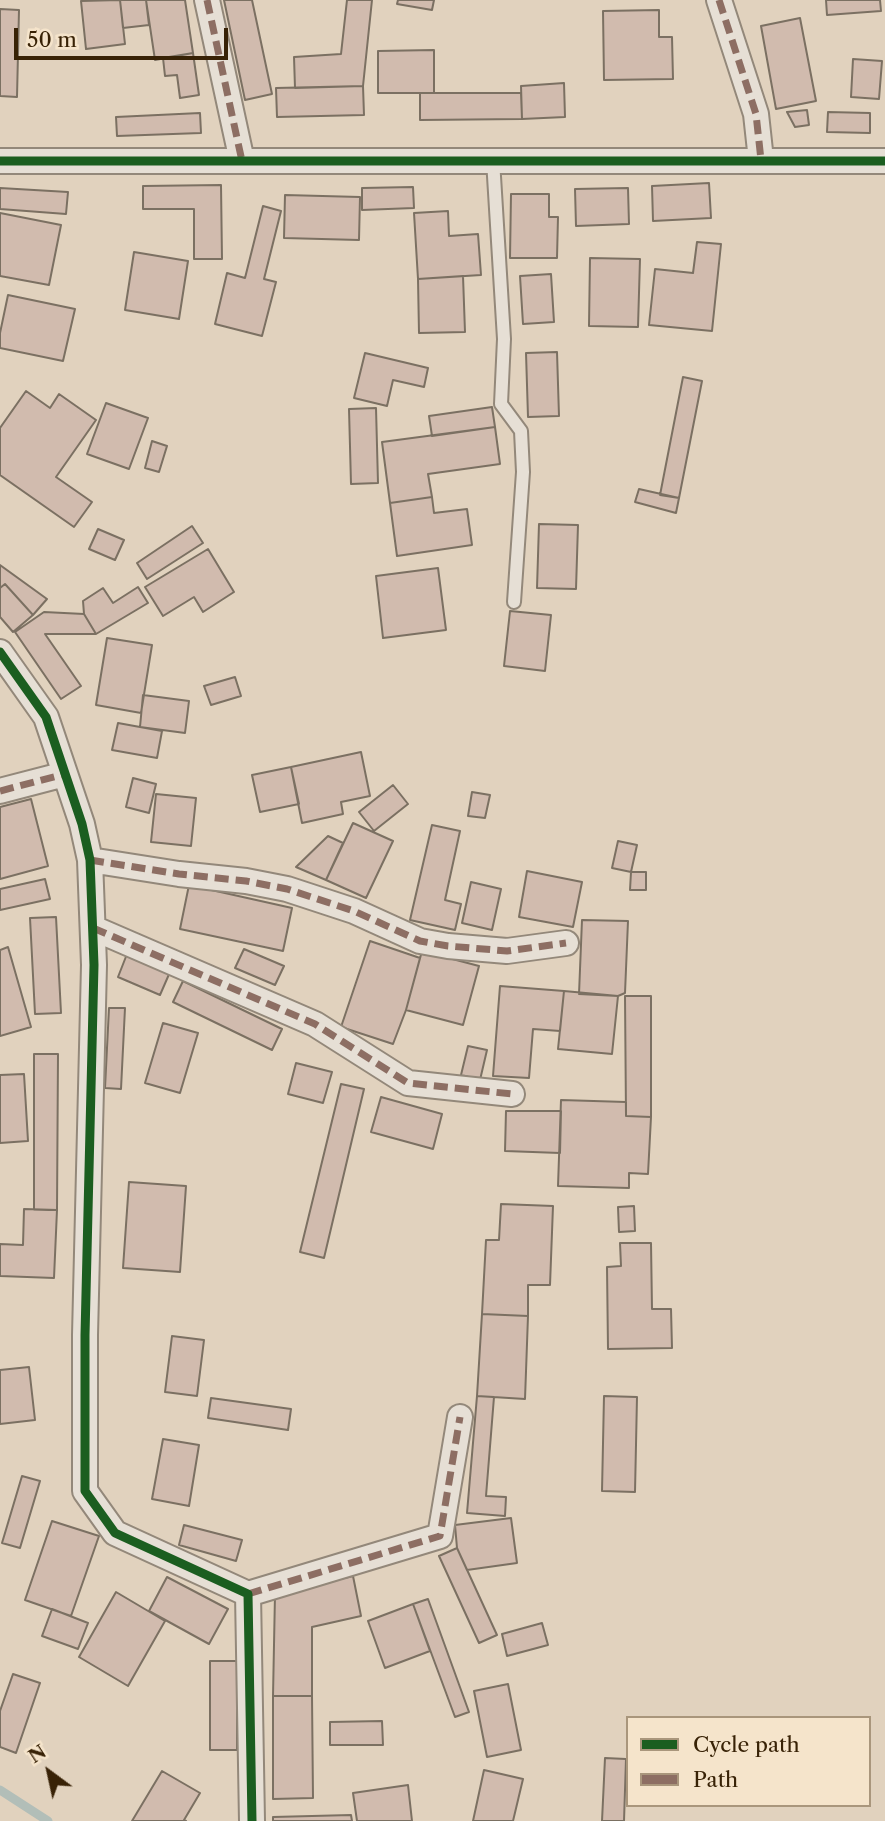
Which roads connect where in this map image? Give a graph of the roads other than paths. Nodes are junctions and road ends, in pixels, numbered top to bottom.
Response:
1 (206, 0) edge
2 (719, 0) edge
3 (493, 160) junction
4 (761, 160) junction
5 (0, 161) edge
6 (242, 161) junction
7 (885, 161) edge
8 (514, 602) dead end
9 (0, 652) edge
10 (65, 774) junction
11 (0, 791) edge
12 (90, 860) junction
13 (93, 928) junction
14 (566, 943) dead end
15 (512, 1094) dead end
16 (460, 1417) dead end
17 (247, 1594) junction
18 (252, 1821) edge

1 - 6 street
2 - 4 street
3 - 4 street
3 - 6 street
3 - 8 lane
4 - 7 street
5 - 6 street
9 - 10 street
10 - 11 street
10 - 12 street
12 - 13 street
12 - 14 street
13 - 15 street
13 - 17 street
16 - 17 street
17 - 18 street

